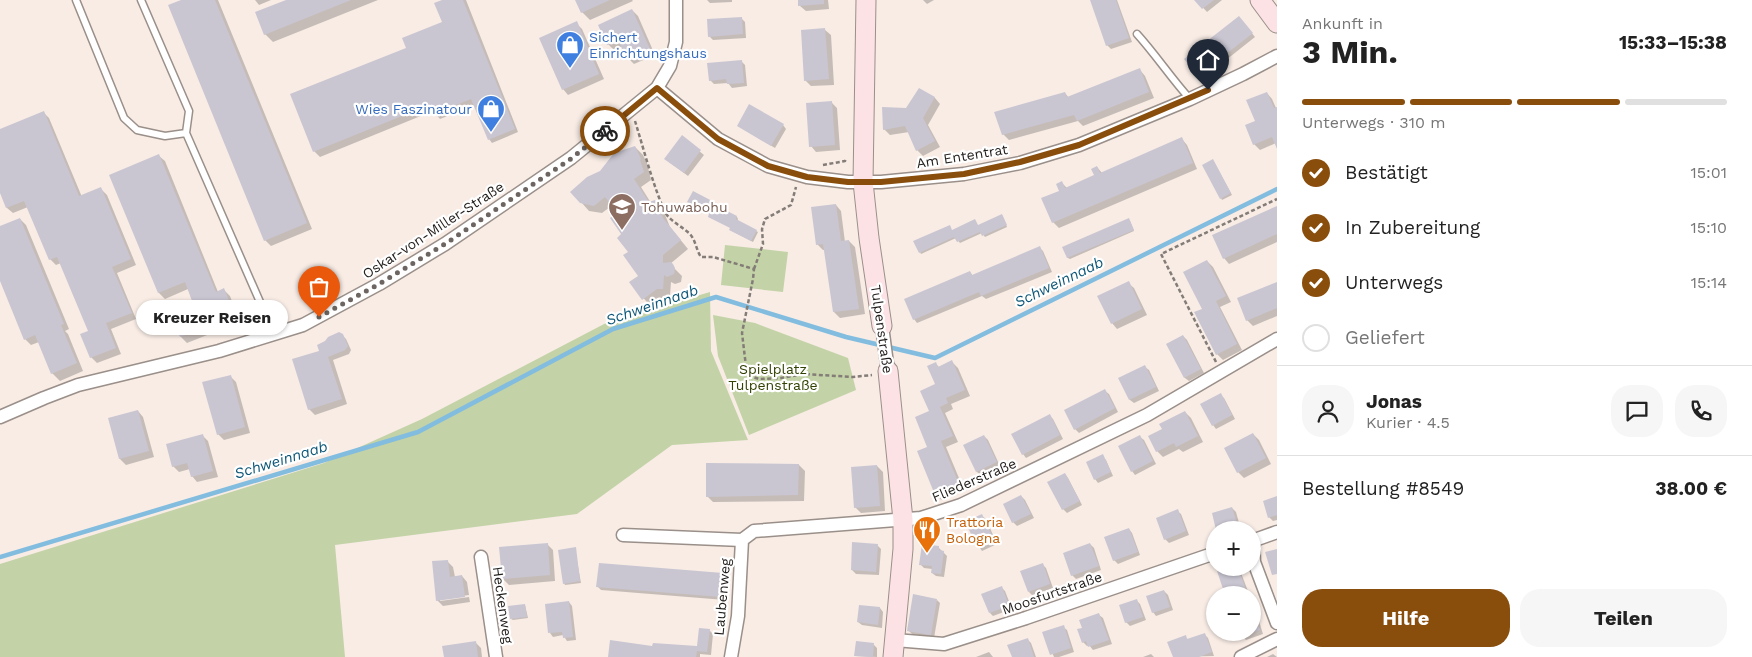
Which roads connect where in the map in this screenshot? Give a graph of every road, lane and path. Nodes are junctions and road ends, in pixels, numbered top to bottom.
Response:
1 (76, 0) edge
2 (141, 0) edge
3 (676, 0) edge
4 (866, 0) edge
5 (1260, 0) edge
6 (1277, 23) edge
7 (1137, 34) dead end
8 (1277, 56) edge
9 (657, 88) junction
10 (1190, 99) junction
11 (631, 110) junction
12 (186, 133) junction
13 (847, 152) dead end
14 (820, 165) dead end
15 (800, 174) junction
16 (862, 182) junction
17 (1277, 199) edge
18 (754, 269) junction
19 (882, 326) joint
20 (274, 334) junction
21 (1277, 339) edge
22 (888, 371) joint
23 (1221, 372) junction
24 (853, 377) dead end
25 (0, 417) edge
26 (903, 520) junction
27 (1277, 532) edge
28 (623, 534) dead end
29 (1261, 537) edge
30 (742, 540) junction
31 (1206, 556) edge
32 (481, 557) dead end
33 (1259, 576) edge
34 (1277, 623) edge
35 (1277, 639) edge
36 (894, 649) edge
37 (496, 657) edge
38 (731, 657) edge
39 (1241, 657) edge

1 - 12 lane
2 - 12 lane
3 - 9 street, Oskar-von-Miller-Straße
4 - 16 street, Tulpenstraße
5 - 6 street
7 - 10 lane
8 - 10 street, Am Ententrat
9 - 11 street, Oskar-von-Miller-Straße
9 - 15 street, Am Ententrat
10 - 16 street, Am Ententrat
11 - 18 path
11 - 20 street, Oskar-von-Miller-Straße
12 - 20 lane
13 - 14 path
15 - 16 street, Am Ententrat
15 - 18 path
16 - 19 street, Tulpenstraße
17 - 23 path
18 - 24 path
19 - 22 street, Tulpenstraße
20 - 25 street, Oskar-von-Miller-Straße
21 - 23 street, Fliederstraße
22 - 26 street, Tulpenstraße
23 - 26 street, Fliederstraße
26 - 30 street, Fliederstraße
26 - 36 street, Tulpenstraße
27 - 29 street
28 - 30 street, Fliederstraße
30 - 38 street, Laubenweg
31 - 36 street, Moosfurtstraße
32 - 37 street, Heckenweg
33 - 34 street
35 - 39 street

